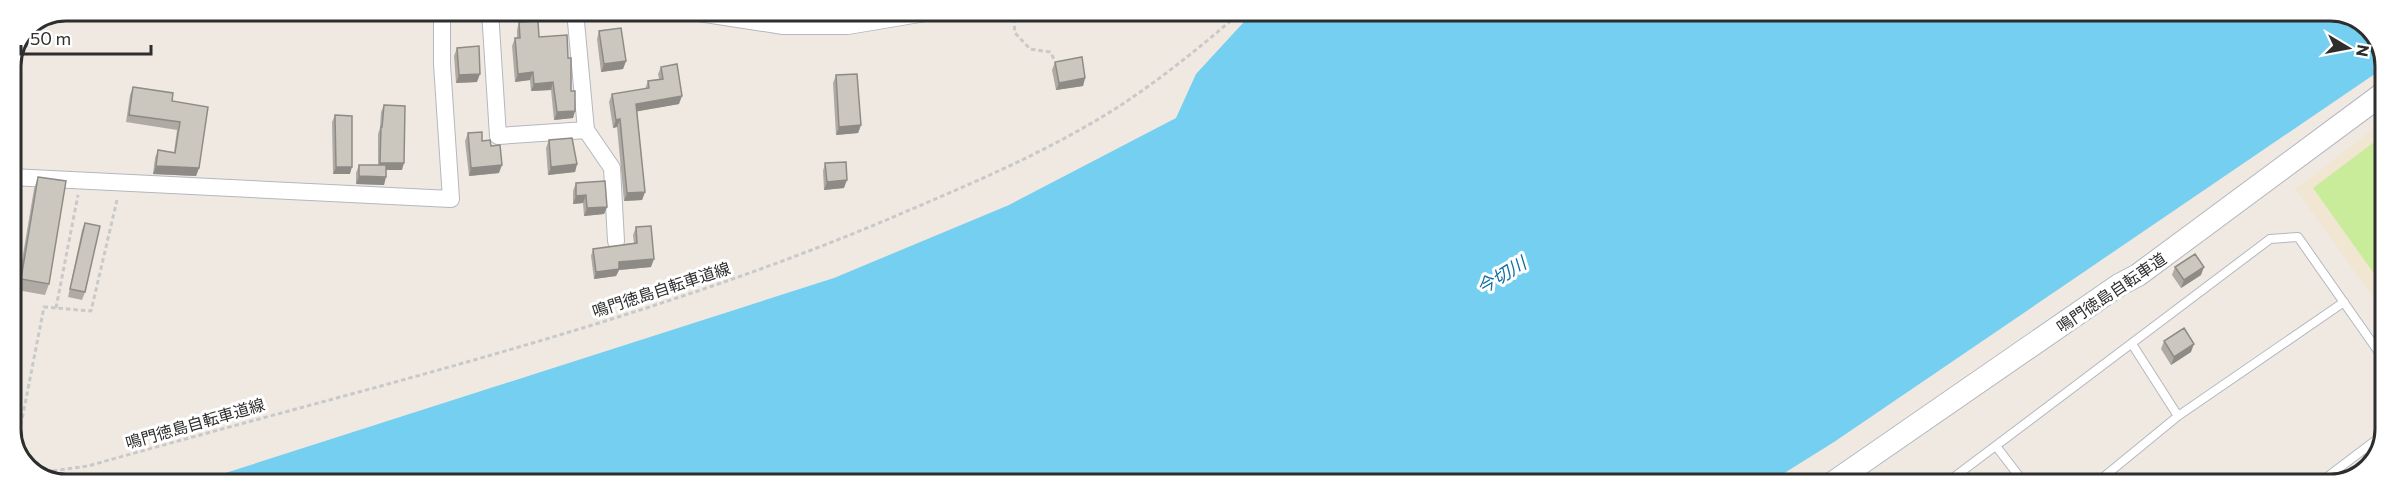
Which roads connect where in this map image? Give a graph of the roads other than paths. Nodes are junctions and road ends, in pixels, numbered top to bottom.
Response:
1 (442, 21) edge
2 (491, 21) edge
3 (577, 21) edge
4 (751, 21) edge
5 (870, 21) edge
6 (2375, 99) edge
7 (586, 130) junction
8 (21, 178) edge
9 (616, 241) dead end
10 (2344, 302) junction
11 (2132, 344) junction
12 (2375, 347) edge
13 (2178, 416) junction
14 (2373, 443) edge
15 (1996, 446) junction
16 (1845, 474) edge
17 (1958, 474) edge
18 (2017, 474) edge
19 (2107, 474) edge
20 (2332, 474) edge

1 - 8 street
2 - 7 street
3 - 7 street
4 - 5 street
6 - 16 main road, 鳴門徳島自転車道
7 - 9 street
10 - 11 lane
10 - 12 lane
10 - 13 lane
11 - 13 lane
11 - 15 lane
13 - 19 lane
14 - 20 lane
15 - 17 lane
15 - 18 lane

